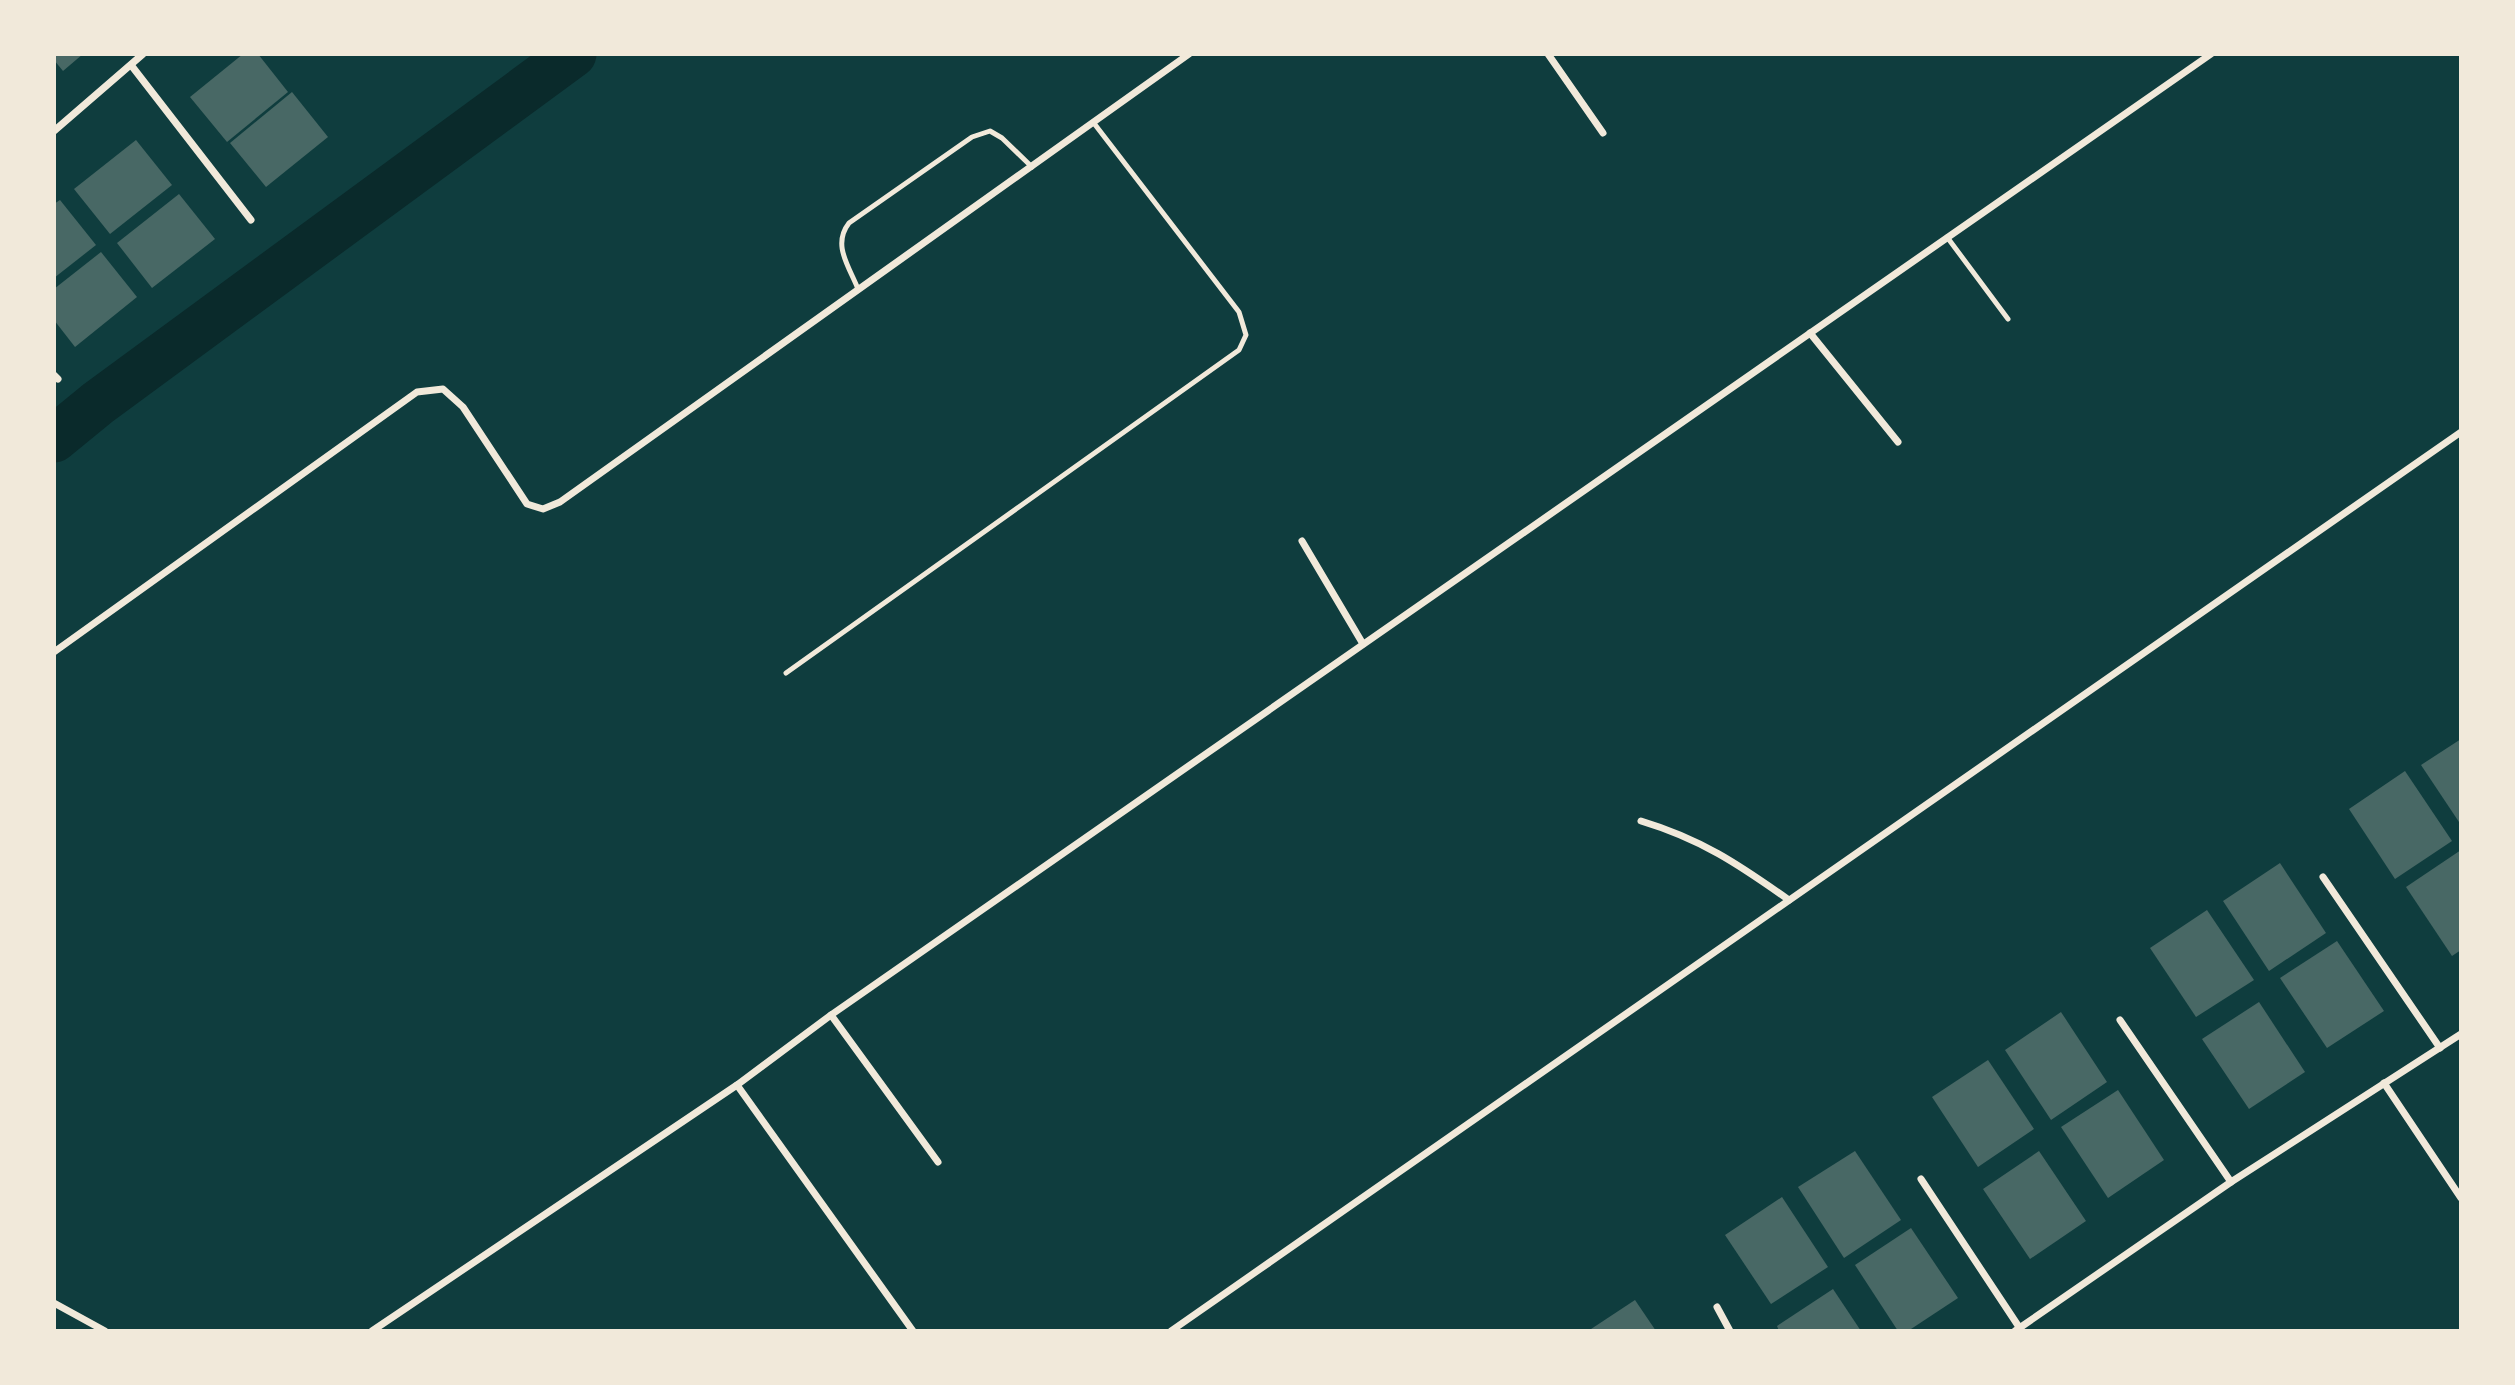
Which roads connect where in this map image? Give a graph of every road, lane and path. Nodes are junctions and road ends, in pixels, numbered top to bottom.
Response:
1 (144, 54) edge
2 (1189, 54) edge
3 (1549, 54) edge
4 (2210, 54) edge
5 (131, 65) junction
6 (1093, 122) junction
7 (54, 131) edge
8 (1603, 133) dead end
9 (1032, 167) junction
10 (251, 220) dead end
11 (1947, 237) junction
12 (858, 289) junction
13 (2008, 319) dead end
14 (1810, 333) junction
15 (2461, 432) edge
16 (1898, 442) dead end
17 (1302, 541) dead end
18 (1363, 644) junction
19 (54, 652) edge
20 (786, 673) dead end
21 (1641, 821) dead end
22 (2323, 877) dead end
23 (1788, 900) junction
24 (831, 1015) junction
25 (2120, 1020) dead end
26 (2461, 1034) edge
27 (2440, 1048) junction
28 (2384, 1083) junction
29 (737, 1085) junction
30 (938, 1162) dead end
31 (1921, 1179) dead end
32 (2231, 1182) junction
33 (2461, 1198) edge
34 (54, 1303) edge
35 (1717, 1307) dead end
36 (2019, 1330) edge
37 (105, 1331) edge
38 (372, 1331) edge
39 (913, 1331) edge
40 (1171, 1331) edge
41 (1730, 1331) edge

1 - 5 street
2 - 6 street
3 - 8 street
4 - 11 street
5 - 7 street
5 - 10 street
6 - 9 street
6 - 20 lane
9 - 12 street
9 - 12 lane
11 - 13 lane
11 - 14 street
12 - 19 street
14 - 16 street
14 - 18 street
15 - 23 street
17 - 18 street
18 - 24 street
21 - 23 street
22 - 27 street
23 - 40 street
24 - 29 street
24 - 30 street
25 - 32 street
26 - 27 street
27 - 28 street
28 - 32 street
28 - 33 street
29 - 38 street
29 - 39 street
31 - 36 street
32 - 36 street
34 - 37 street
35 - 41 street

